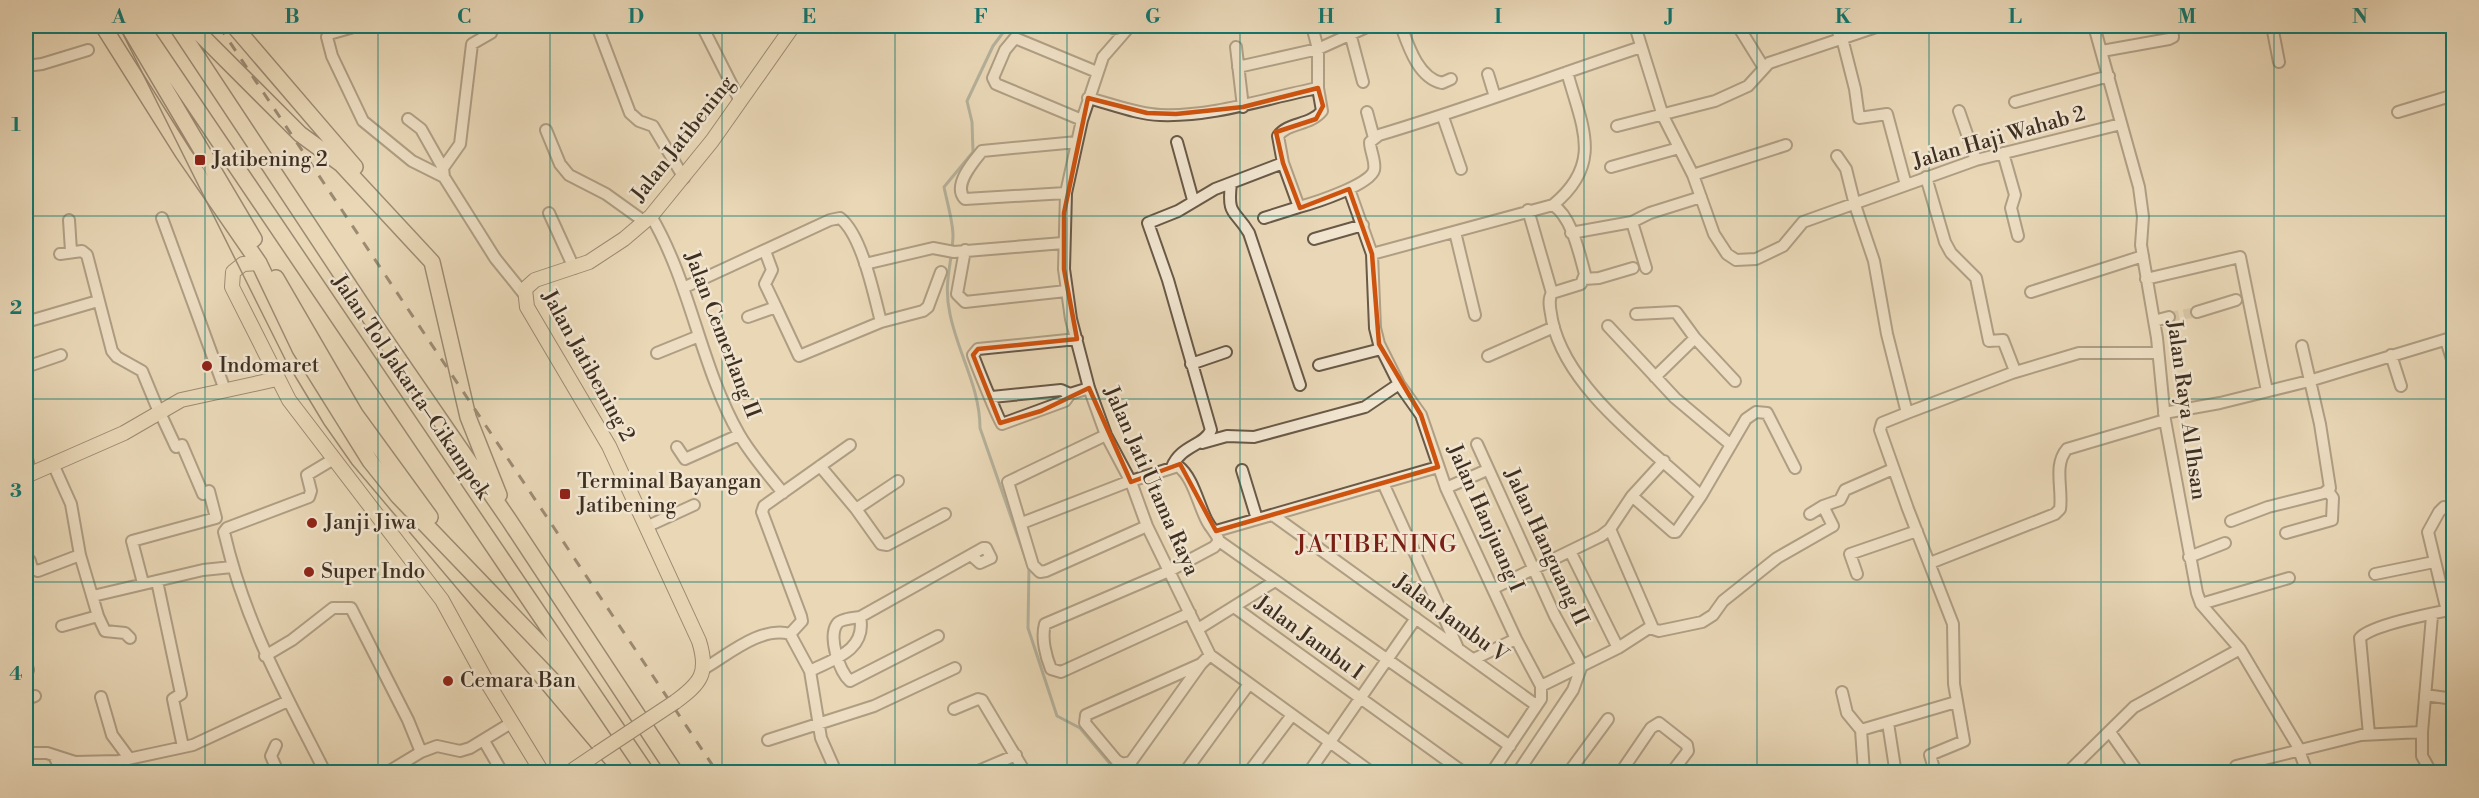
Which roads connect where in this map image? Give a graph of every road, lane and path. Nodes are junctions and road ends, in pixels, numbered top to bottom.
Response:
1 (103, 26) edge
2 (128, 26) edge
3 (141, 26) edge
4 (177, 26) edge
5 (192, 26) edge
6 (234, 26) edge
7 (490, 26) edge
8 (597, 26) edge
9 (702, 26) edge
10 (793, 26) edge
11 (1106, 26) edge
12 (1312, 26) edge
13 (1369, 26) edge
14 (1401, 26) edge
15 (1635, 26) edge
16 (1738, 26) edge
17 (1836, 26) edge
18 (1879, 26) edge
19 (2094, 26) edge
20 (2172, 26) edge
21 (2272, 26) edge
22 (350, 28) dead end
23 (1127, 28) edge
24 (1350, 33) junction
25 (1841, 38) junction
26 (1236, 46) dead end
27 (1641, 47) junction
28 (1318, 49) junction
29 (88, 50) dead end
30 (2102, 51) junction
31 (2279, 62) dead end
32 (26, 66) edge
33 (1238, 67) junction
34 (1764, 68) junction
35 (1097, 72) junction
36 (1567, 72) junction
37 (1488, 74) dead end
38 (2109, 76) junction
39 (1451, 79) dead end
40 (1363, 82) dead end
41 (1318, 88) junction
42 (2454, 95) edge
43 (1494, 97) junction
44 (1088, 98) junction
45 (740, 101) junction
46 (2015, 102) dead end
47 (1243, 107) junction
48 (1959, 111) dead end
49 (1367, 112) dead end
50 (2398, 112) dead end
51 (1663, 116) junction
52 (1443, 117) junction
53 (408, 118) dead end
54 (1082, 120) junction
55 (2121, 124) junction
56 (1617, 126) dead end
57 (546, 130) dead end
58 (1374, 138) junction
59 (1077, 141) junction
60 (1178, 142) dead end
61 (1786, 146) dead end
62 (1679, 148) junction
63 (2003, 153) junction
64 (1838, 156) dead end
65 (1976, 160) junction
66 (1283, 163) junction
67 (1611, 167) dead end
68 (1461, 170) dead end
69 (443, 172) junction
70 (1693, 175) junction
71 (1926, 177) junction
72 (684, 178) junction
73 (1231, 183) junction
74 (1906, 185) junction
75 (1349, 189) junction
76 (1066, 193) junction
77 (1701, 198) junction
78 (1193, 200) junction
79 (1553, 205) junction
80 (1855, 205) junction
81 (1299, 207) junction
82 (1528, 210) junction
83 (549, 213) dead end
84 (162, 218) dead end
85 (1264, 218) dead end
86 (648, 219) junction
87 (69, 220) dead end
88 (1632, 222) junction
89 (1363, 225) junction
90 (1455, 232) junction
91 (1571, 233) junction
92 (408, 235) junction
93 (2018, 236) dead end
94 (1314, 239) dead end
95 (1063, 243) junction
96 (955, 250) junction
97 (71, 251) junction
98 (765, 251) junction
99 (60, 254) dead end
100 (1372, 254) junction
101 (2143, 256) junction
102 (259, 263) junction
103 (865, 264) junction
104 (574, 268) junction
105 (1633, 268) dead end
106 (1647, 268) dead end
107 (941, 272) dead end
108 (2146, 279) junction
109 (1582, 281) junction
110 (683, 288) junction
111 (525, 291) junction
112 (1066, 291) junction
113 (2031, 292) dead end
114 (1552, 294) junction
115 (2236, 300) dead end
116 (98, 301) junction
117 (776, 307) junction
118 (2197, 312) tunnel mouth
119 (1636, 314) dead end
120 (1475, 315) dead end
121 (748, 316) dead end
122 (2169, 317) tunnel mouth
123 (2154, 321) junction
124 (26, 322) edge
125 (881, 322) junction
126 (1608, 326) dead end
127 (1554, 327) junction
128 (699, 336) junction
129 (1695, 338) junction
130 (1077, 339) junction
131 (2450, 339) edge
132 (2302, 346) dead end
133 (1381, 349) junction
134 (1226, 352) dead end
135 (657, 353) dead end
136 (2158, 353) junction
137 (61, 355) dead end
138 (2391, 355) junction
139 (1488, 356) dead end
140 (1191, 364) junction
141 (1319, 366) dead end
142 (2454, 366) edge
143 (26, 367) edge
144 (2015, 372) junction
145 (1654, 377) junction
146 (277, 378) junction
147 (1736, 381) dead end
148 (2309, 381) junction
149 (1399, 384) junction
150 (1300, 385) dead end
151 (2401, 386) dead end
152 (1089, 388) junction
153 (225, 390) junction
154 (2267, 391) junction
155 (1070, 394) junction
156 (992, 398) junction
157 (1907, 413) junction
158 (160, 415) junction
159 (2165, 416) junction
160 (739, 435) junction
161 (1106, 435) junction
162 (1200, 441) junction
163 (1477, 444) dead end
164 (850, 445) dead end
165 (1731, 445) junction
166 (678, 447) dead end
167 (26, 455) edge
168 (332, 460) junction
169 (1664, 461) junction
170 (53, 465) junction
171 (820, 466) junction
172 (1172, 467) junction
173 (1438, 467) junction
174 (1796, 468) dead end
175 (1893, 469) junction
176 (1242, 470) dead end
177 (1487, 470) junction
178 (28, 475) edge
179 (898, 481) dead end
180 (1131, 482) junction
181 (1383, 483) junction
182 (1446, 488) junction
183 (2328, 491) junction
184 (783, 493) junction
185 (1632, 496) junction
186 (1701, 496) junction
187 (694, 505) dead end
188 (1823, 506) junction
189 (2444, 507) dead end
190 (856, 509) junction
191 (945, 514) dead end
192 (1810, 514) dead end
193 (1274, 516) junction
194 (1257, 519) junction
195 (509, 520) junction
196 (2231, 521) dead end
197 (1023, 523) junction
198 (646, 526) junction
199 (1147, 526) junction
200 (1610, 529) junction
201 (1917, 531) junction
202 (2286, 533) dead end
203 (1217, 536) junction
204 (2225, 543) dead end
205 (1570, 551) junction
206 (80, 555) junction
207 (971, 555) dead end
208 (2189, 557) junction
209 (26, 561) edge
210 (2434, 562) junction
211 (1929, 563) junction
212 (232, 567) junction
213 (1533, 569) junction
214 (470, 570) junction
215 (1169, 571) junction
216 (1857, 573) dead end
217 (2375, 574) dead end
218 (2289, 579) dead end
219 (157, 580) junction
220 (1275, 581) junction
221 (143, 583) junction
222 (1494, 588) junction
223 (93, 596) junction
224 (2201, 604) junction
225 (1234, 607) junction
226 (2450, 610) edge
227 (1190, 614) junction
228 (98, 616) junction
229 (2432, 616) junction
230 (860, 617) junction
231 (1416, 618) junction
232 (62, 626) dead end
233 (1651, 627) junction
234 (1198, 629) junction
235 (790, 634) junction
236 (938, 636) dead end
237 (130, 638) dead end
238 (1516, 639) junction
239 (1618, 648) junction
240 (1458, 649) junction
241 (2240, 649) junction
242 (1210, 655) junction
243 (264, 656) junction
244 (835, 658) junction
245 (1389, 659) junction
246 (1474, 659) junction
247 (1201, 664) junction
248 (1582, 665) junction
249 (705, 668) junction
250 (955, 668) dead end
251 (810, 671) junction
252 (1249, 684) junction
253 (1541, 686) junction
254 (1842, 692) dead end
255 (2425, 695) junction
256 (101, 697) dead end
257 (2454, 699) edge
258 (288, 701) junction
259 (1361, 701) junction
260 (1956, 702) junction
261 (1536, 705) junction
262 (954, 709) dead end
263 (605, 712) junction
264 (1292, 715) junction
265 (1608, 719) dead end
266 (511, 723) junction
267 (1888, 723) junction
268 (818, 726) junction
269 (1861, 730) junction
270 (2110, 732) junction
271 (2422, 732) junction
272 (2369, 734) junction
273 (768, 740) dead end
274 (484, 741) junction
275 (1330, 743) junction
276 (276, 745) dead end
277 (1510, 746) junction
278 (183, 747) junction
279 (2298, 747) junction
280 (421, 752) junction
281 (26, 753) edge
282 (1016, 754) junction
283 (56, 758) junction
284 (129, 758) junction
285 (2236, 766) dead end
286 (1895, 768) dead end
287 (62, 772) edge
288 (278, 772) edge
289 (325, 772) edge
290 (388, 772) edge
291 (502, 772) edge
292 (542, 772) edge
293 (570, 772) edge
294 (646, 772) edge
295 (675, 772) edge
296 (836, 772) edge
297 (976, 772) edge
298 (1026, 772) edge
299 (1185, 772) edge
300 (1248, 772) edge
301 (1309, 772) edge
302 (1370, 772) edge
303 (1463, 772) edge
304 (1492, 772) edge
305 (1518, 772) edge
306 (1569, 772) edge
307 (1621, 772) edge
308 (1672, 772) edge
309 (1864, 772) edge
310 (1935, 772) edge
311 (2068, 772) edge
312 (2138, 772) edge
313 (2307, 772) edge
314 (2432, 772) edge

1 - 102 highway
2 - 214 highway
3 - 263 highway, Jalan Tol Jakarta–Cikampek
4 - 195 highway, Jalan Tol Jakarta–Cikampek
5 - 92 highway
6 - 92 highway
7 - 69 street
8 - 72 street
9 - 45 street
10 - 45 main road, Jalan Jatibening
11 - 23 street
12 - 28 street
13 - 24 street
14 - 39 street
15 - 27 street
16 - 34 street
17 - 25 street
18 - 25 street
19 - 30 street, Jalan Raya Al Ihsan
20 - 30 street
21 - 31 street
22 - 69 street
23 - 35 street, Jalan Jati Utama Raya
24 - 28 street
24 - 40 street
25 - 34 street
25 - 74 street
26 - 33 street
27 - 36 street
27 - 51 street
28 - 33 street
28 - 41 street
29 - 32 street
30 - 38 street, Jalan Raya Al Ihsan
33 - 47 street
34 - 51 street
35 - 44 street, Jalan Jati Utama Raya
35 - 54 street
36 - 43 street
36 - 79 street
37 - 43 street
38 - 46 street
38 - 55 street, Jalan Raya Al Ihsan
41 - 47 street
41 - 66 street
42 - 50 street
43 - 52 street
44 - 47 street
44 - 54 street, Jalan Jati Utama Raya
45 - 72 main road, Jalan Jatibening
48 - 65 street
49 - 58 street
51 - 56 street
51 - 62 street
52 - 58 street
52 - 68 street
53 - 69 street
54 - 59 street, Jalan Jati Utama Raya
55 - 63 street, Jalan Haji Wahab 2
55 - 101 street, Jalan Raya Al Ihsan
57 - 86 street
58 - 75 street
59 - 76 street, Jalan Jati Utama Raya
59 - 76 street
60 - 78 street
61 - 70 street
62 - 67 street
62 - 70 street
63 - 65 street, Jalan Haji Wahab 2
63 - 93 street
64 - 80 street
65 - 71 street, Jalan Haji Wahab 2
66 - 73 street
66 - 81 street
69 - 111 street
70 - 77 street
71 - 74 street, Jalan Haji Wahab 2
71 - 144 street
72 - 86 main road, Jalan Jatibening
73 - 78 street
73 - 150 street
74 - 80 street, Jalan Haji Wahab 2
75 - 81 street
75 - 89 street, Jalan Hanjuang I
76 - 95 street, Jalan Jati Utama Raya
77 - 80 street, Jalan Haji Wahab 2
77 - 88 street
78 - 140 street
79 - 82 street
79 - 91 street
80 - 157 street
81 - 85 street
82 - 90 street
82 - 114 street
83 - 104 street
84 - 153 street
86 - 104 main road, Jalan Jatibening
86 - 110 street, Jalan Cemerlang II
87 - 97 street
88 - 91 street
88 - 106 street
89 - 94 street
89 - 100 street, Jalan Hanjuang I
90 - 100 street
90 - 120 street
91 - 109 street
92 - 195 highway
95 - 96 street
95 - 112 street, Jalan Jati Utama Raya
96 - 103 street
96 - 112 street
97 - 99 street
97 - 116 street
98 - 103 street
98 - 110 street
98 - 117 street
100 - 133 street, Jalan Hanjuang I
101 - 108 street, Jalan Raya Al Ihsan
101 - 113 street
102 - 146 main road
102 - 214 highway
103 - 125 street
104 - 111 main road, Jalan Jatibening
105 - 109 street
107 - 125 street
108 - 123 street, Jalan Raya Al Ihsan
108 - 154 street
109 - 114 street
110 - 128 street, Jalan Cemerlang II
111 - 198 main road, Jalan Jatibening 2
112 - 130 street, Jalan Jati Utama Raya
114 - 127 street
115 - 118 street
116 - 124 street
116 - 158 street
117 - 121 street
117 - 125 street
119 - 129 street
122 - 123 street
123 - 136 street, Jalan Raya Al Ihsan
126 - 145 street
127 - 139 street
127 - 169 street
128 - 135 street
128 - 160 street, Jalan Cemerlang II
129 - 145 street
129 - 147 street
130 - 152 street, Jalan Jati Utama Raya
130 - 156 street
131 - 138 street
131 - 142 street
132 - 148 street
133 - 141 street
133 - 149 street, Jalan Hanjuang I
134 - 140 street
136 - 144 street
136 - 159 street, Jalan Raya Al Ihsan
137 - 143 street
138 - 148 street
138 - 151 street
140 - 162 street
144 - 157 street
145 - 165 street
146 - 153 main road
146 - 168 main road
148 - 154 street
148 - 183 street
149 - 162 street
149 - 173 street, Jalan Hanjuang I
152 - 155 street
152 - 161 street, Jalan Jati Utama Raya
153 - 158 main road
154 - 159 street
155 - 156 street
155 - 156 street
157 - 175 street
158 - 170 main road
158 - 221 street
159 - 208 street, Jalan Raya Al Ihsan
159 - 211 street
160 - 166 street
160 - 184 street, Jalan Cemerlang II
161 - 180 street, Jalan Jati Utama Raya
161 - 197 street
162 - 172 street
163 - 177 street, Jalan Hanguang II
164 - 171 street
165 - 174 street
165 - 186 street
167 - 178 street
168 - 212 street
168 - 266 main road
169 - 185 street
169 - 186 street
170 - 178 main road
170 - 206 street
171 - 184 street
171 - 190 street
172 - 180 street
172 - 203 street
173 - 181 street
173 - 182 street, Jalan Hanjuang I
175 - 188 street
175 - 201 street
176 - 194 street
177 - 182 street
177 - 213 street, Jalan Hanguang II
179 - 190 street
180 - 197 street
180 - 199 street, Jalan Jati Utama Raya
181 - 193 street
181 - 240 street
182 - 222 street, Jalan Hanjuang I
183 - 196 street
183 - 202 street
184 - 235 street
185 - 186 street
185 - 200 street
187 - 198 street
188 - 192 street
188 - 233 street
189 - 210 street
190 - 191 street
193 - 194 street
193 - 231 street, Jalan Jambu V
194 - 203 street
195 - 295 highway, Jalan Tol Jakarta–Cikampek
197 - 199 street
198 - 249 main road, Jalan Jatibening 2
199 - 215 street, Jalan Jati Utama Raya
200 - 205 street
200 - 233 street
201 - 211 street
201 - 216 street
203 - 215 street
203 - 220 street
204 - 208 street
205 - 213 street
205 - 239 street
206 - 209 street
206 - 223 street
207 - 230 street
208 - 224 street, Jalan Raya Al Ihsan
210 - 217 street
210 - 226 street
211 - 260 street
212 - 219 street
212 - 243 street
213 - 222 street
213 - 248 street, Jalan Hanguang II
214 - 263 highway
215 - 227 street, Jalan Jati Utama Raya
215 - 227 street
218 - 224 street
219 - 221 street
219 - 278 street
220 - 225 street
220 - 245 street
221 - 223 street
222 - 238 street, Jalan Hanjuang I
223 - 228 street
224 - 241 street, Jalan Raya Al Ihsan
225 - 234 street
225 - 259 street, Jalan Jambu I
226 - 229 street
227 - 234 street, Jalan Jati Utama Raya
228 - 232 street
228 - 237 street
229 - 255 street
229 - 272 street
230 - 244 street
230 - 244 street
231 - 240 street, Jalan Jambu V
231 - 245 street
233 - 239 street
234 - 242 street, Jalan Jati Utama Raya
235 - 249 street
235 - 251 street
236 - 244 street
238 - 246 street
238 - 253 street, Jalan Hanjuang I
239 - 248 street
240 - 246 street, Jalan Jambu V
241 - 270 street
241 - 279 street, Jalan Raya Al Ihsan
242 - 247 street
242 - 252 street, Jalan Jati Utama Raya
243 - 258 street
243 - 280 street
244 - 251 street
245 - 259 street
245 - 277 street
246 - 261 street, Jalan Jambu V
247 - 247 street
248 - 253 street
248 - 305 street
249 - 293 main road, bridge
250 - 268 street
251 - 268 street
252 - 264 street, Jalan Jati Utama Raya
252 - 299 street
253 - 261 street
254 - 269 street
255 - 257 street
255 - 271 street
256 - 284 street
258 - 278 street
258 - 289 street
259 - 275 street
259 - 303 street, Jalan Jambu I
260 - 267 street
260 - 310 street
261 - 277 street
262 - 282 street
263 - 294 highway, Jalan Tol Jakarta–Cikampek
264 - 275 street, Jalan Jati Utama Raya
264 - 300 street
265 - 306 street
266 - 274 street
266 - 292 main road
267 - 269 street
267 - 286 street
268 - 273 street
268 - 296 street
269 - 309 street
270 - 311 street
270 - 312 street
271 - 272 street
271 - 314 street
272 - 279 street
274 - 280 street
274 - 291 street
275 - 301 street
275 - 302 street, Jalan Jati Utama Raya
276 - 288 street
277 - 304 street
278 - 284 street
279 - 285 street
279 - 313 street, Jalan Raya Al Ihsan
280 - 290 street
281 - 283 street
282 - 297 street
282 - 298 street
283 - 284 street
283 - 287 street
307 - 308 street

